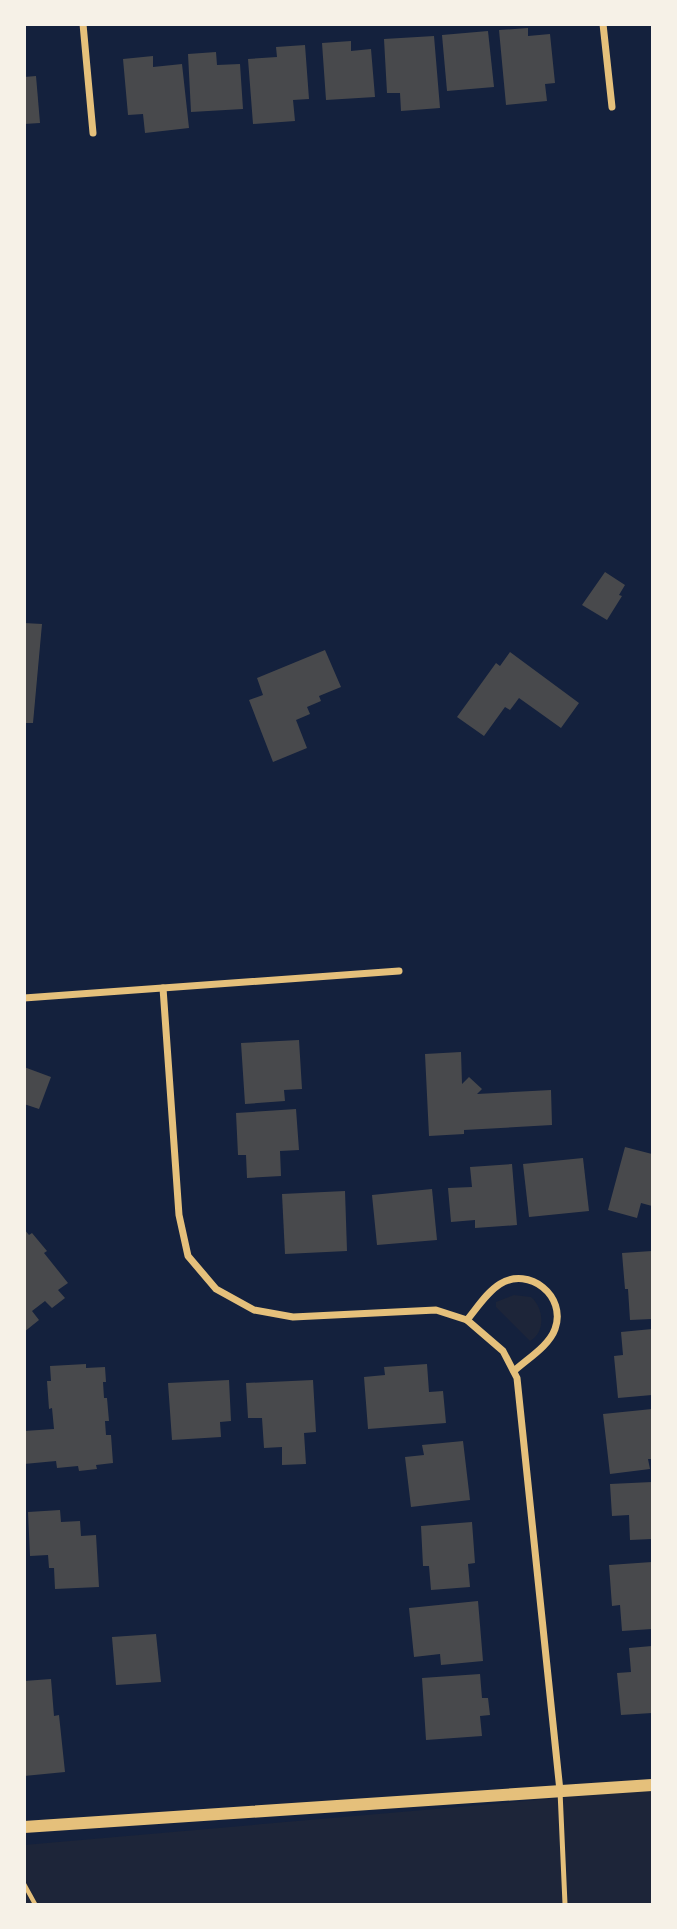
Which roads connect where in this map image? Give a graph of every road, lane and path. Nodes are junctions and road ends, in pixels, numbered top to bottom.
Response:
1 (83, 24) edge
2 (604, 24) edge
3 (612, 107) dead end
4 (93, 133) dead end
5 (399, 971) dead end
6 (163, 988) junction
7 (24, 998) edge
8 (467, 1320) junction
9 (514, 1371) junction
10 (653, 1785) edge
11 (560, 1791) junction
12 (24, 1827) edge
13 (24, 1884) edge
14 (36, 1905) edge
15 (565, 1905) edge

1 - 4 street
2 - 3 street
5 - 6 street
6 - 7 street
6 - 8 street
8 - 9 street
8 - 9 street
9 - 11 street
10 - 11 street
11 - 12 street
11 - 15 lane
13 - 14 path

